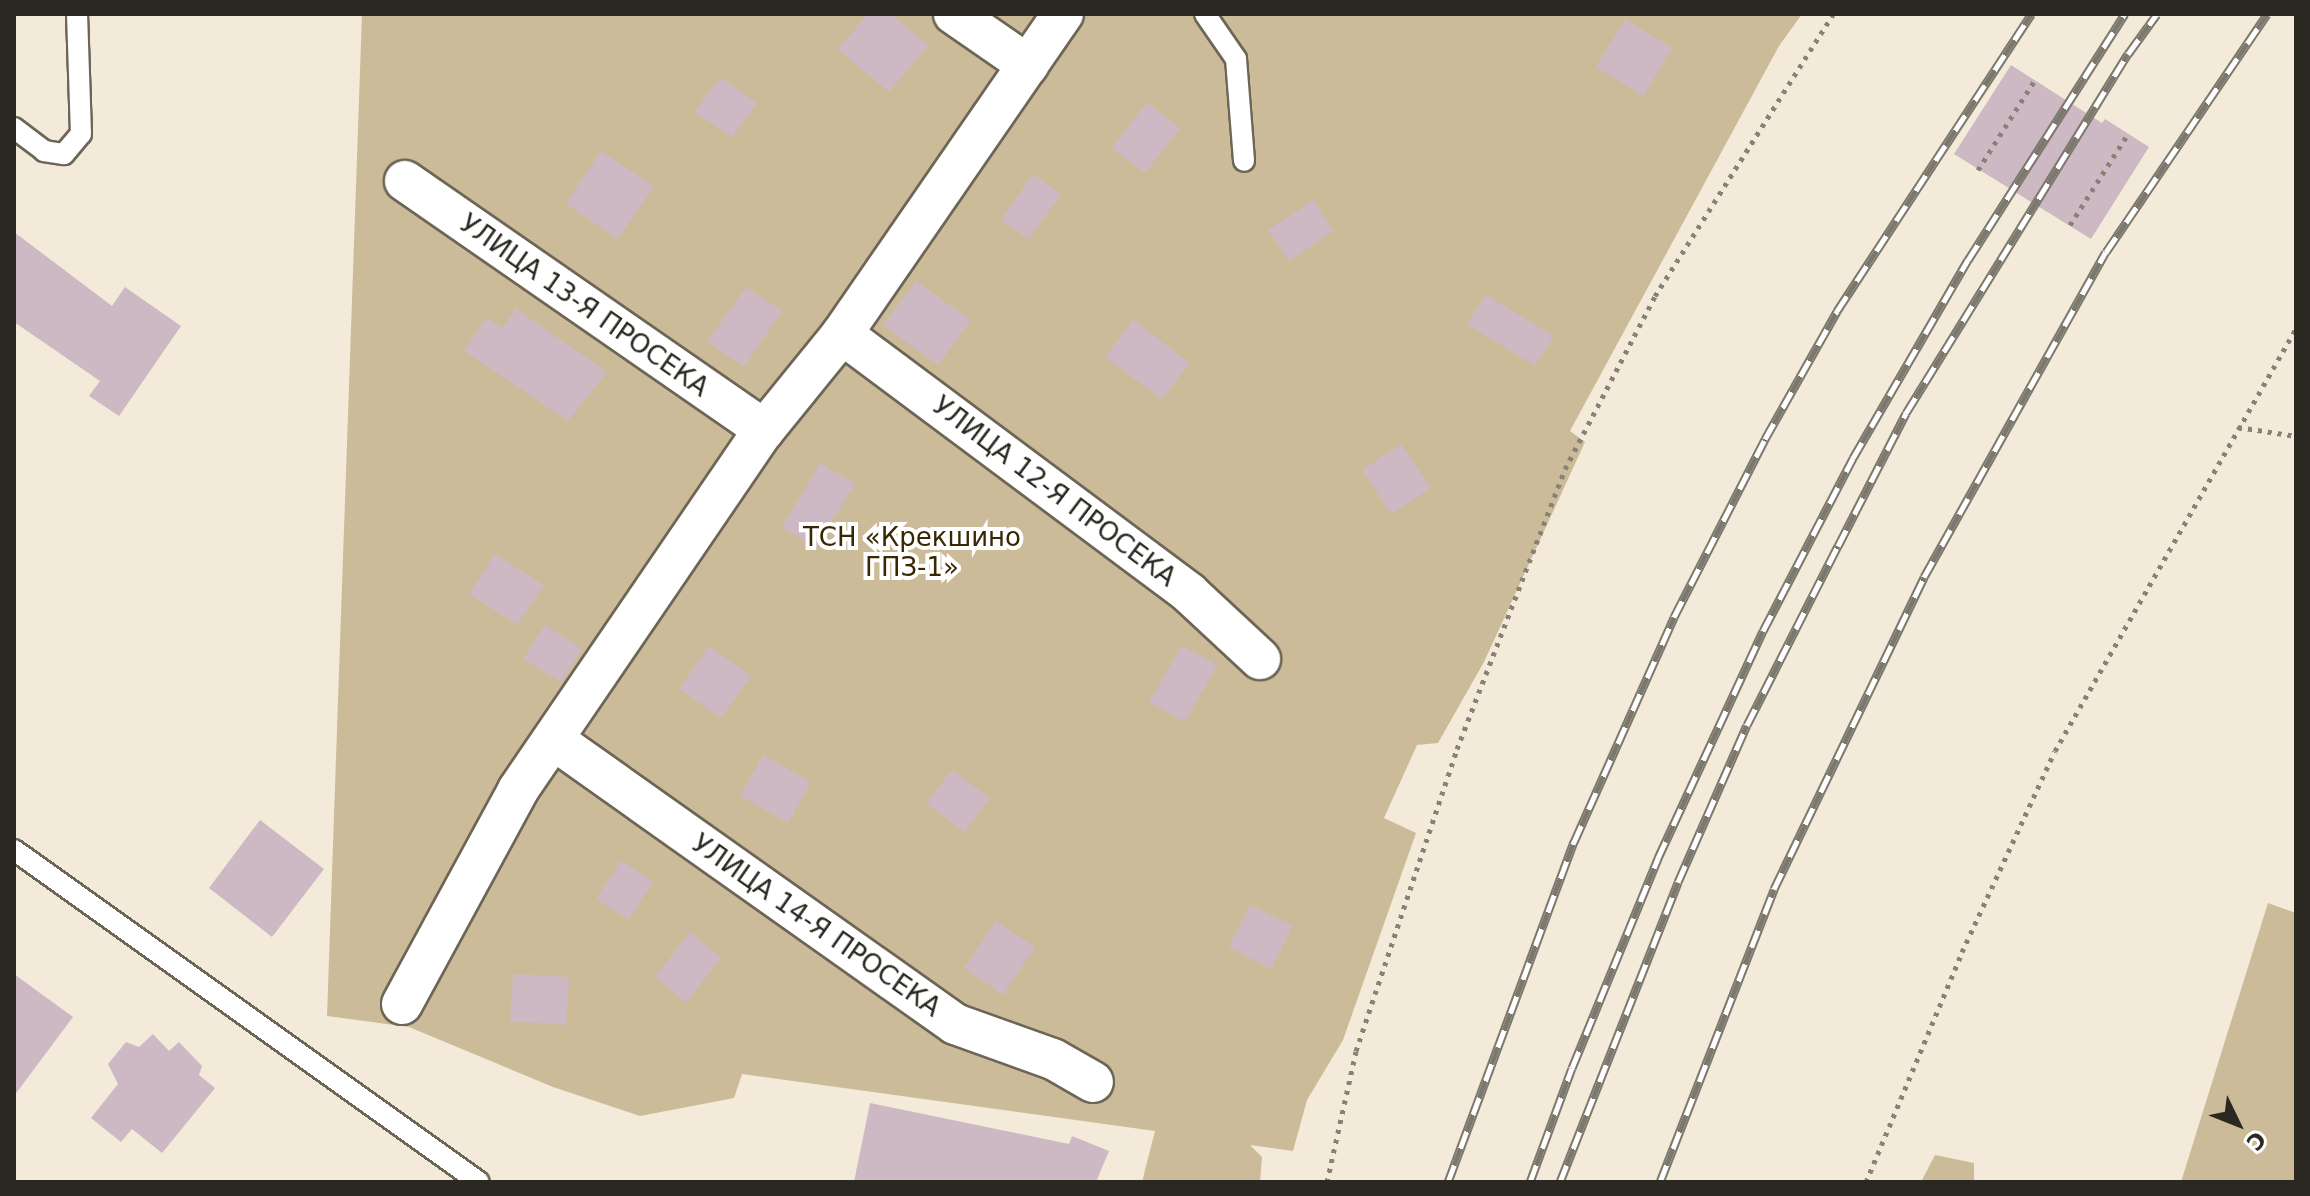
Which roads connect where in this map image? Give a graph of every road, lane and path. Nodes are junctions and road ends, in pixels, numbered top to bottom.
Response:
1 (77, 14) edge
2 (954, 14) edge
3 (1063, 14) edge
4 (1205, 14) edge
5 (1833, 14) edge
6 (1028, 65) junction
7 (2035, 80) dead end
8 (14, 128) edge
9 (2128, 134) dead end
10 (1244, 161) dead end
11 (1978, 170) dead end
12 (405, 181) dead end
13 (2070, 225) dead end
14 (2296, 328) edge
15 (842, 334) junction
16 (2238, 427) junction
17 (764, 430) junction
18 (2296, 436) edge
19 (1260, 659) dead end
20 (554, 740) junction
21 (14, 850) edge
22 (402, 1004) dead end
23 (1093, 1082) dead end
24 (479, 1182) edge
25 (1327, 1182) edge
26 (1866, 1182) edge

1 - 8 lane
2 - 6 street
3 - 6 street
4 - 10 lane
5 - 25 path
6 - 15 street
7 - 11 path
9 - 13 path
12 - 17 street, УЛИЦА 13-Я ПРОСЕКА
14 - 16 path
15 - 17 street
15 - 19 street, УЛИЦА 12-Я ПРОСЕКА
16 - 18 path
16 - 26 path
17 - 20 street
20 - 22 street
20 - 23 street, УЛИЦА 14-Я ПРОСЕКА
21 - 24 lane

